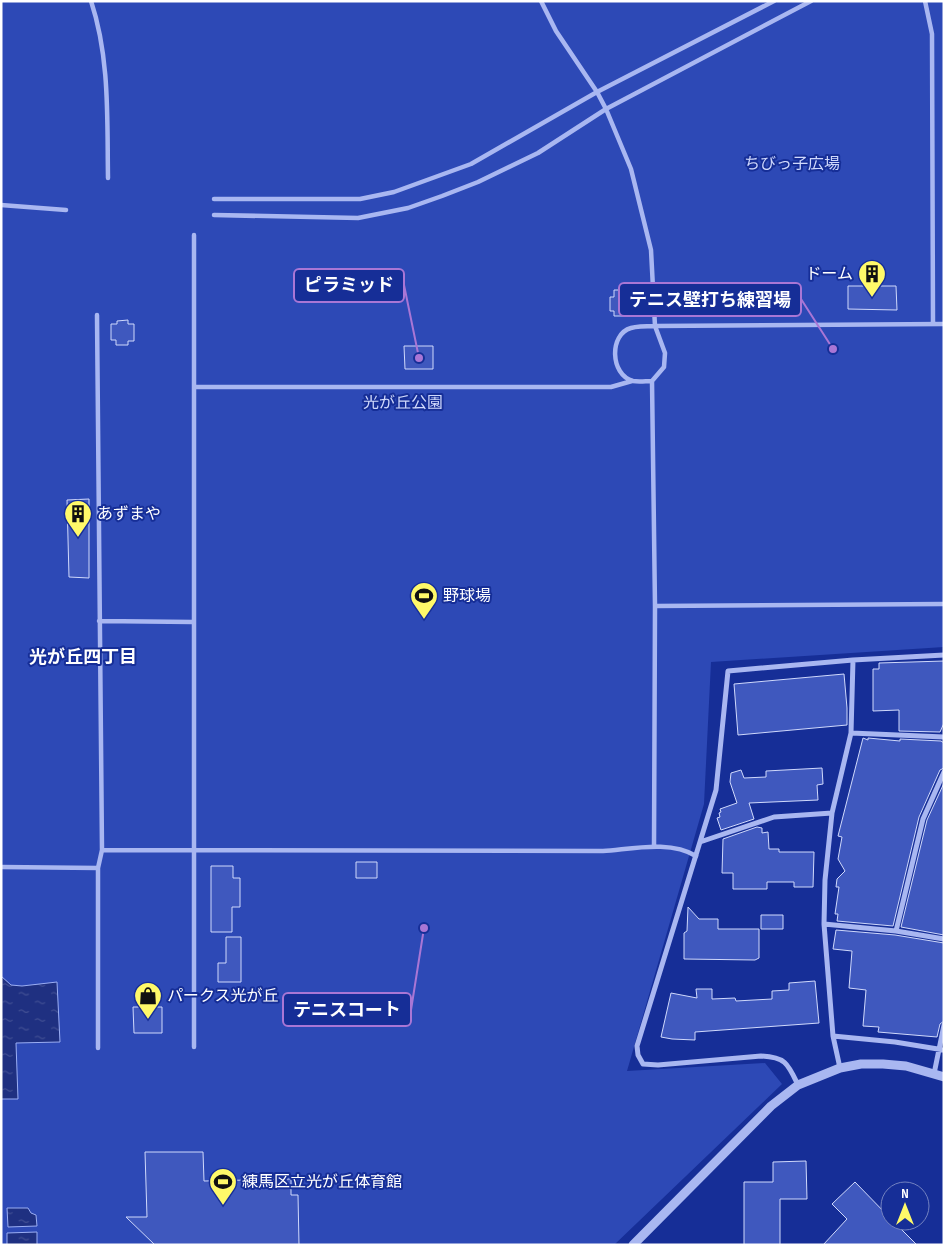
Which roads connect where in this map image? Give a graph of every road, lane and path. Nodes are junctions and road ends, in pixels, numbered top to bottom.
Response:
1 (91, 1) edge
2 (542, 1) edge
3 (774, 1) edge
4 (811, 1) edge
5 (925, 1) edge
6 (597, 92) junction
7 (606, 109) junction
8 (108, 178) dead end
9 (214, 199) dead end
10 (1, 205) edge
11 (66, 210) dead end
12 (214, 215) dead end
13 (194, 235) dead end
14 (97, 315) dead end
15 (933, 324) junction
16 (944, 324) edge
17 (655, 326) junction
18 (632, 381) junction
19 (652, 382) junction
20 (194, 387) junction
21 (944, 604) edge
22 (655, 606) junction
23 (99, 621) junction
24 (194, 622) junction
25 (944, 655) edge
26 (853, 660) junction
27 (852, 733) junction
28 (944, 737) edge
29 (944, 772) edge
30 (832, 813) junction
31 (700, 842) junction
32 (654, 847) junction
33 (102, 850) junction
34 (194, 850) junction
35 (696, 856) junction
36 (1, 868) edge
37 (98, 868) junction
38 (824, 924) junction
39 (896, 931) junction
40 (944, 939) edge
41 (944, 1025) edge
42 (833, 1036) junction
43 (194, 1047) dead end
44 (98, 1048) dead end
45 (941, 1050) edge
46 (840, 1068) junction
47 (934, 1074) junction
48 (944, 1077) edge
49 (798, 1085) junction
50 (633, 1245) edge

1 - 8 street
2 - 6 street
3 - 6 street
4 - 7 street
5 - 15 street
6 - 7 street
6 - 9 street
7 - 12 street
7 - 17 street
10 - 11 street
13 - 20 street
14 - 23 street
15 - 16 street
15 - 17 street
17 - 18 street
17 - 19 street
18 - 19 street
18 - 20 street
19 - 22 street
20 - 24 street
21 - 22 street
22 - 32 street
23 - 24 street
23 - 33 street
24 - 34 street
25 - 26 street
26 - 27 street
26 - 31 street
27 - 28 street
27 - 30 street
29 - 39 street
30 - 31 street
30 - 38 street
31 - 35 street
32 - 34 street
32 - 35 street
33 - 34 street
33 - 37 street
34 - 43 street
35 - 49 street
36 - 37 street
37 - 44 street
38 - 39 street
38 - 42 street
39 - 40 street
41 - 45 street
42 - 45 street
42 - 46 street
45 - 47 street
46 - 47 street
46 - 49 street
47 - 48 street
49 - 50 street

